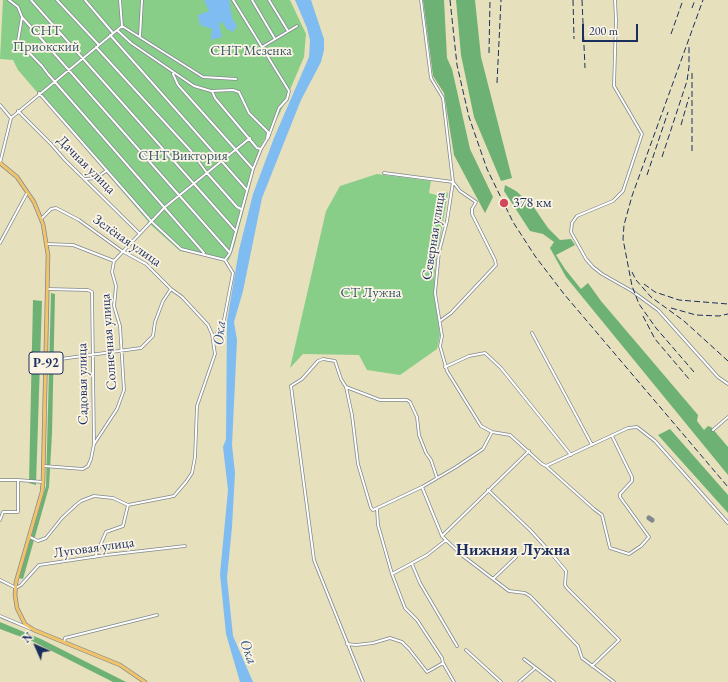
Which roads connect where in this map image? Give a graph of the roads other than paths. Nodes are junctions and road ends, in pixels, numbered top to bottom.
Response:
1 (9, 0) edge
2 (31, 0) edge
3 (57, 0) edge
4 (85, 0) edge
5 (120, 0) edge
6 (142, 0) edge
7 (233, 0) edge
8 (252, 0) edge
9 (269, 0) edge
10 (421, 0) edge
11 (615, 0) edge
12 (22, 17) junction
13 (122, 26) junction
14 (297, 26) dead end
15 (117, 30) junction
16 (288, 31) junction
17 (113, 33) junction
18 (110, 35) junction
19 (140, 36) junction
20 (275, 38) junction
21 (98, 46) junction
22 (262, 47) junction
23 (82, 58) junction
24 (68, 69) junction
25 (173, 74) junction
26 (236, 79) dead end
27 (54, 81) junction
28 (212, 91) junction
29 (39, 93) junction
30 (0, 105) edge
31 (18, 111) junction
32 (11, 118) junction
33 (250, 138) junction
34 (267, 139) junction
35 (236, 149) junction
36 (261, 149) junction
37 (221, 161) junction
38 (0, 163) edge
39 (253, 169) junction
40 (106, 170) junction
41 (207, 173) junction
42 (384, 173) dead end
43 (86, 179) junction
44 (453, 182) junction
45 (193, 184) junction
46 (247, 190) junction
47 (28, 191) junction
48 (179, 195) junction
49 (165, 207) junction
50 (241, 209) junction
51 (42, 219) junction
52 (151, 221) junction
53 (235, 230) junction
54 (139, 233) junction
55 (0, 243) edge
56 (47, 244) junction
57 (122, 251) junction
58 (230, 252) junction
59 (205, 254) junction
60 (225, 260) junction
61 (114, 261) junction
62 (47, 289) junction
63 (171, 289) junction
64 (440, 321) junction
65 (532, 333) dead end
66 (212, 334) junction
67 (122, 351) junction
68 (92, 354) junction
69 (46, 361) junction
70 (445, 367) junction
71 (728, 384) edge
72 (346, 387) junction
73 (728, 417) edge
74 (713, 430) dead end
75 (492, 432) junction
76 (612, 436) junction
77 (94, 444) junction
78 (592, 445) junction
79 (529, 451) junction
80 (571, 455) junction
81 (44, 466) junction
82 (546, 466) junction
83 (437, 478) junction
84 (0, 480) edge
85 (18, 480) junction
86 (44, 482) junction
87 (422, 487) junction
88 (488, 490) junction
89 (128, 505) junction
90 (377, 509) junction
91 (0, 520) edge
92 (728, 523) edge
93 (442, 536) junction
94 (30, 537) junction
95 (446, 540) junction
96 (185, 546) dead end
97 (95, 557) junction
98 (516, 557) dead end
99 (412, 564) junction
100 (392, 574) junction
101 (493, 579) junction
102 (0, 580) edge
103 (16, 588) junction
104 (157, 615) dead end
105 (0, 616) edge
106 (34, 630) junction
107 (64, 642) junction
108 (346, 644) junction
109 (457, 646) dead end
110 (466, 650) dead end
111 (524, 659) dead end
112 (443, 663) junction
113 (592, 666) junction
114 (534, 669) junction
115 (145, 682) edge
116 (363, 682) edge
117 (454, 682) edge
118 (502, 682) edge
119 (519, 682) edge
120 (554, 682) edge
121 (614, 682) edge

1 - 12 street
2 - 23 street
3 - 21 street
4 - 17 street
5 - 13 street
6 - 19 street
7 - 22 street
8 - 20 street
9 - 16 street
10 - 44 street, Северная улица
11 - 71 street
12 - 24 street
12 - 27 street
13 - 15 street
13 - 19 street
14 - 16 street
15 - 17 street
15 - 25 street
16 - 20 street
17 - 18 street
18 - 21 street
18 - 37 street
19 - 26 street
20 - 22 street
21 - 23 street
21 - 41 street
22 - 34 street
23 - 24 street
23 - 45 street
24 - 27 street
24 - 48 street
25 - 28 street
25 - 35 street
27 - 29 street
27 - 49 street
28 - 33 street
28 - 34 street
29 - 31 street
29 - 40 street
30 - 32 street
31 - 32 street
31 - 43 street, Дачная улица
32 - 38 street
33 - 35 street
33 - 36 street
34 - 36 street
35 - 37 street
35 - 39 street
36 - 39 street
37 - 41 street
37 - 46 street
38 - 47 main road, Р-92
39 - 46 street
40 - 43 street
40 - 52 street
41 - 45 street
41 - 50 street
42 - 44 street
43 - 54 street, Дачная улица
44 - 64 street, Северная улица
44 - 64 street
45 - 48 street
45 - 53 street
46 - 50 street
47 - 51 main road, Р-92
47 - 55 street
48 - 49 street
48 - 58 street
49 - 52 street
49 - 59 street
50 - 53 street
51 - 56 main road, Р-92
51 - 57 street, Зелёная улица
52 - 54 street
52 - 59 street
53 - 58 street
54 - 57 street
56 - 61 street
56 - 62 main road, Р-92
57 - 61 street
57 - 63 street, Зелёная улица
58 - 60 street
59 - 60 street
60 - 66 street
61 - 67 street, Солнечная улица
62 - 68 street, Садовая улица
62 - 69 main road, Р-92
63 - 66 street, Зелёная улица
63 - 67 street
64 - 70 street, Северная улица
65 - 78 street
66 - 89 street, Зелёная улица
67 - 68 street
67 - 77 street, Солнечная улица
68 - 69 street
68 - 77 street, Садовая улица
69 - 81 main road, Р-92
70 - 75 street, Северная улица
70 - 80 street
72 - 83 street
72 - 90 street
72 - 108 street
73 - 74 street
75 - 79 street, Северная улица
75 - 83 street
76 - 78 street
76 - 82 street, Северная улица
76 - 92 street
77 - 81 street, Садовая улица
78 - 80 street
79 - 82 street, Северная улица
79 - 88 street
80 - 82 street
81 - 86 main road, Р-92
83 - 87 street
84 - 85 street
85 - 86 street
85 - 91 street
86 - 94 main road, Р-92
87 - 90 street
87 - 93 street
88 - 93 street
88 - 113 street
89 - 94 street
89 - 97 street
90 - 100 street
93 - 95 street
94 - 103 main road, Р-92
95 - 99 street
95 - 101 street
96 - 97 street, Луговая улица
97 - 103 street, Луговая улица
98 - 101 street
99 - 100 street
99 - 109 street
100 - 112 street
101 - 113 street
102 - 103 street
103 - 106 main road, Р-92
104 - 107 street
105 - 106 street
106 - 107 main road, Р-92
107 - 115 main road, Р-92
108 - 112 street
108 - 116 street
110 - 118 street
111 - 114 street
112 - 117 street
113 - 121 street
114 - 119 street
114 - 120 street

